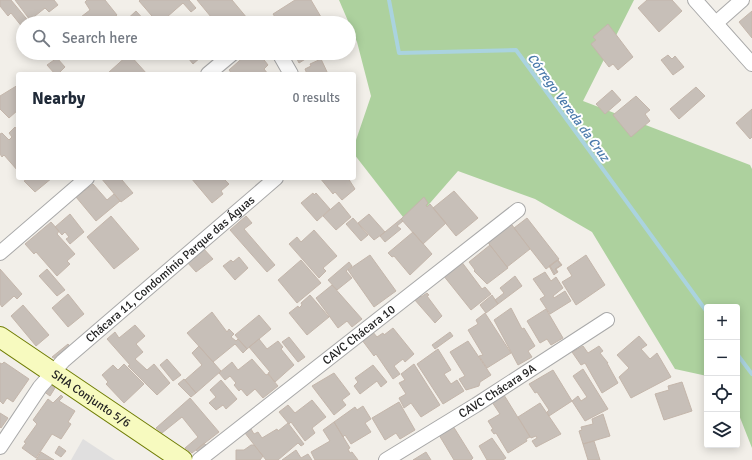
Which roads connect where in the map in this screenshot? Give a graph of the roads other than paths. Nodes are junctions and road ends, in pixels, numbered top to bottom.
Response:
1 (695, 0) edge
2 (742, 0) edge
3 (716, 23) junction
4 (224, 60) edge
5 (284, 60) edge
6 (752, 64) edge
7 (210, 72) edge
8 (290, 72) edge
9 (85, 180) edge
10 (274, 180) edge
11 (518, 210) dead end
12 (0, 253) edge
13 (607, 320) dead end
14 (0, 337) edge
15 (57, 366) junction
16 (0, 447) edge
17 (182, 460) edge
18 (199, 460) edge
19 (386, 460) edge

1 - 3 street
2 - 3 street
3 - 6 street
4 - 7 street
5 - 8 street
9 - 12 street
10 - 15 street, Chácara 11, Condomínio Parque das Águas
11 - 18 street, CAVC Chácara 10
13 - 19 street, CAVC Chácara 9A
14 - 15 street, SHA Conjunto 5/6
15 - 16 street, Chácara 11, Condomínio Parque das Águas
15 - 17 street, SHA Conjunto 5/6

